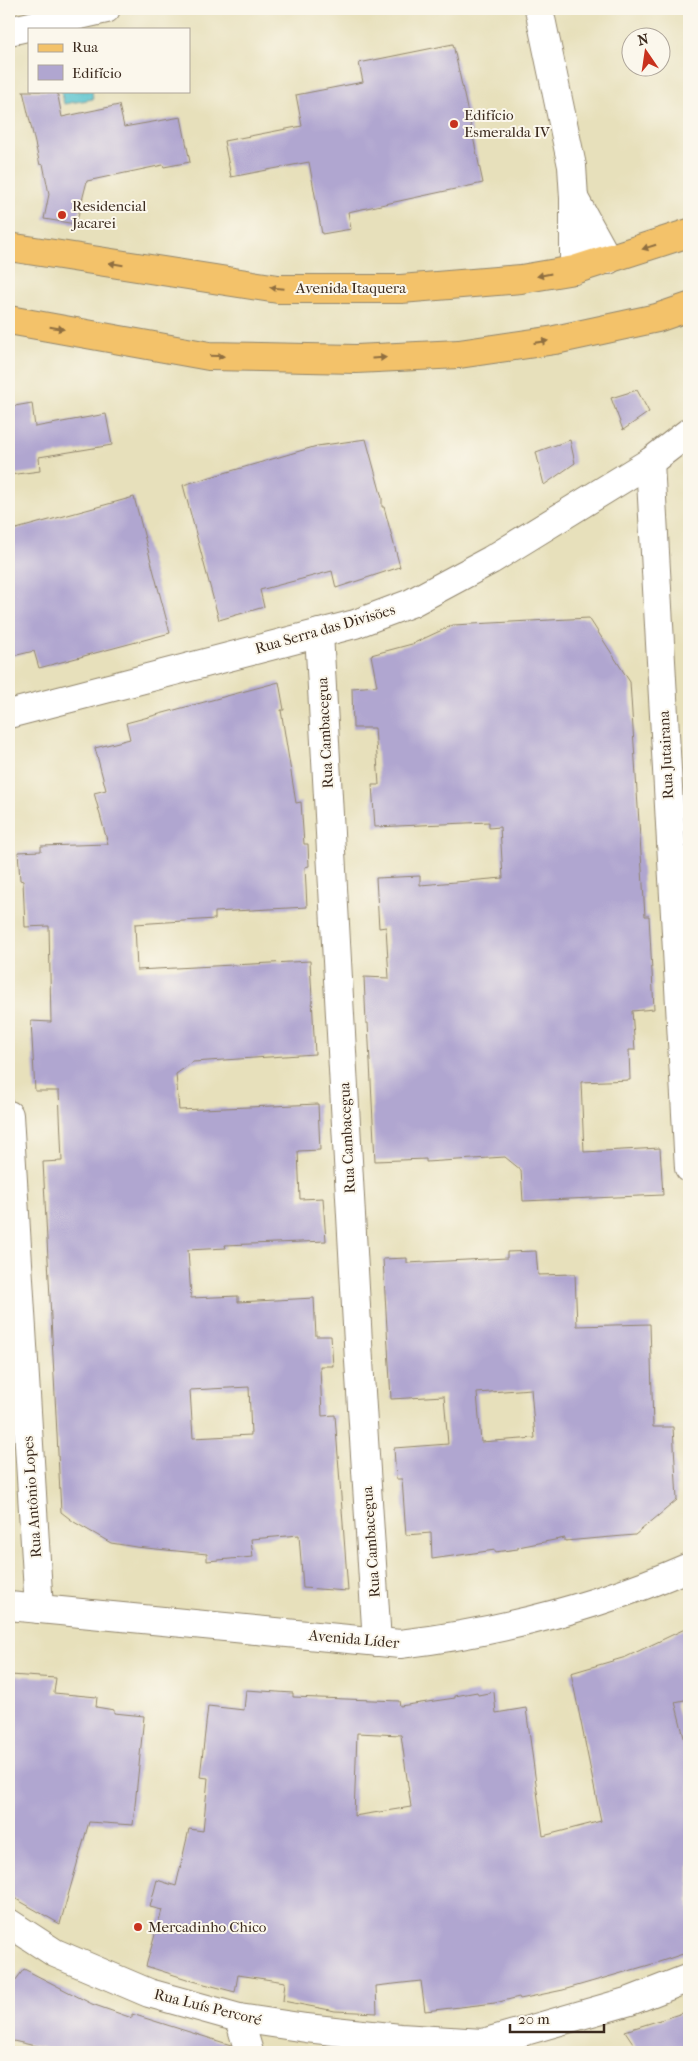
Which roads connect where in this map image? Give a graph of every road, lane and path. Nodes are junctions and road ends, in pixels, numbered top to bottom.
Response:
1 (106, 9) edge
2 (539, 9) edge
3 (9, 31) edge
4 (574, 198) junction
5 (689, 233) edge
6 (9, 247) edge
7 (608, 260) junction
8 (574, 270) junction
9 (689, 307) edge
10 (9, 320) edge
11 (689, 432) edge
12 (650, 462) junction
13 (319, 633) junction
14 (9, 714) edge
15 (9, 1115) edge
16 (689, 1168) edge
17 (689, 1567) edge
18 (9, 1606) edge
19 (39, 1609) junction
20 (377, 1642) junction
21 (9, 1923) edge
22 (689, 1978) edge
23 (239, 2018) junction
24 (492, 2046) edge
25 (249, 2052) edge

1 - 3 street
2 - 4 street
4 - 7 street
4 - 8 street
5 -> 7 main road, Avenida Itaquera
8 -> 6 main road, Avenida Itaquera
7 - 8 main road, Avenida Itaquera
10 -> 9 main road
11 - 12 street, Rua Serra das Divisões
12 - 13 street, Rua Serra das Divisões
12 - 16 street, Rua Jutairana
13 - 14 street, Rua Serra das Divisões
13 - 20 street, Rua Cambacegua
15 - 19 street, Rua Antônio Lopes
17 - 20 street, Avenida Líder
18 - 19 street, Avenida Líder
19 - 20 street, Avenida Líder
21 - 23 street, Rua Luís Percoré
22 - 24 street, Rua Luís Percoré
23 - 24 street, Rua Luís Percoré
23 - 25 street

